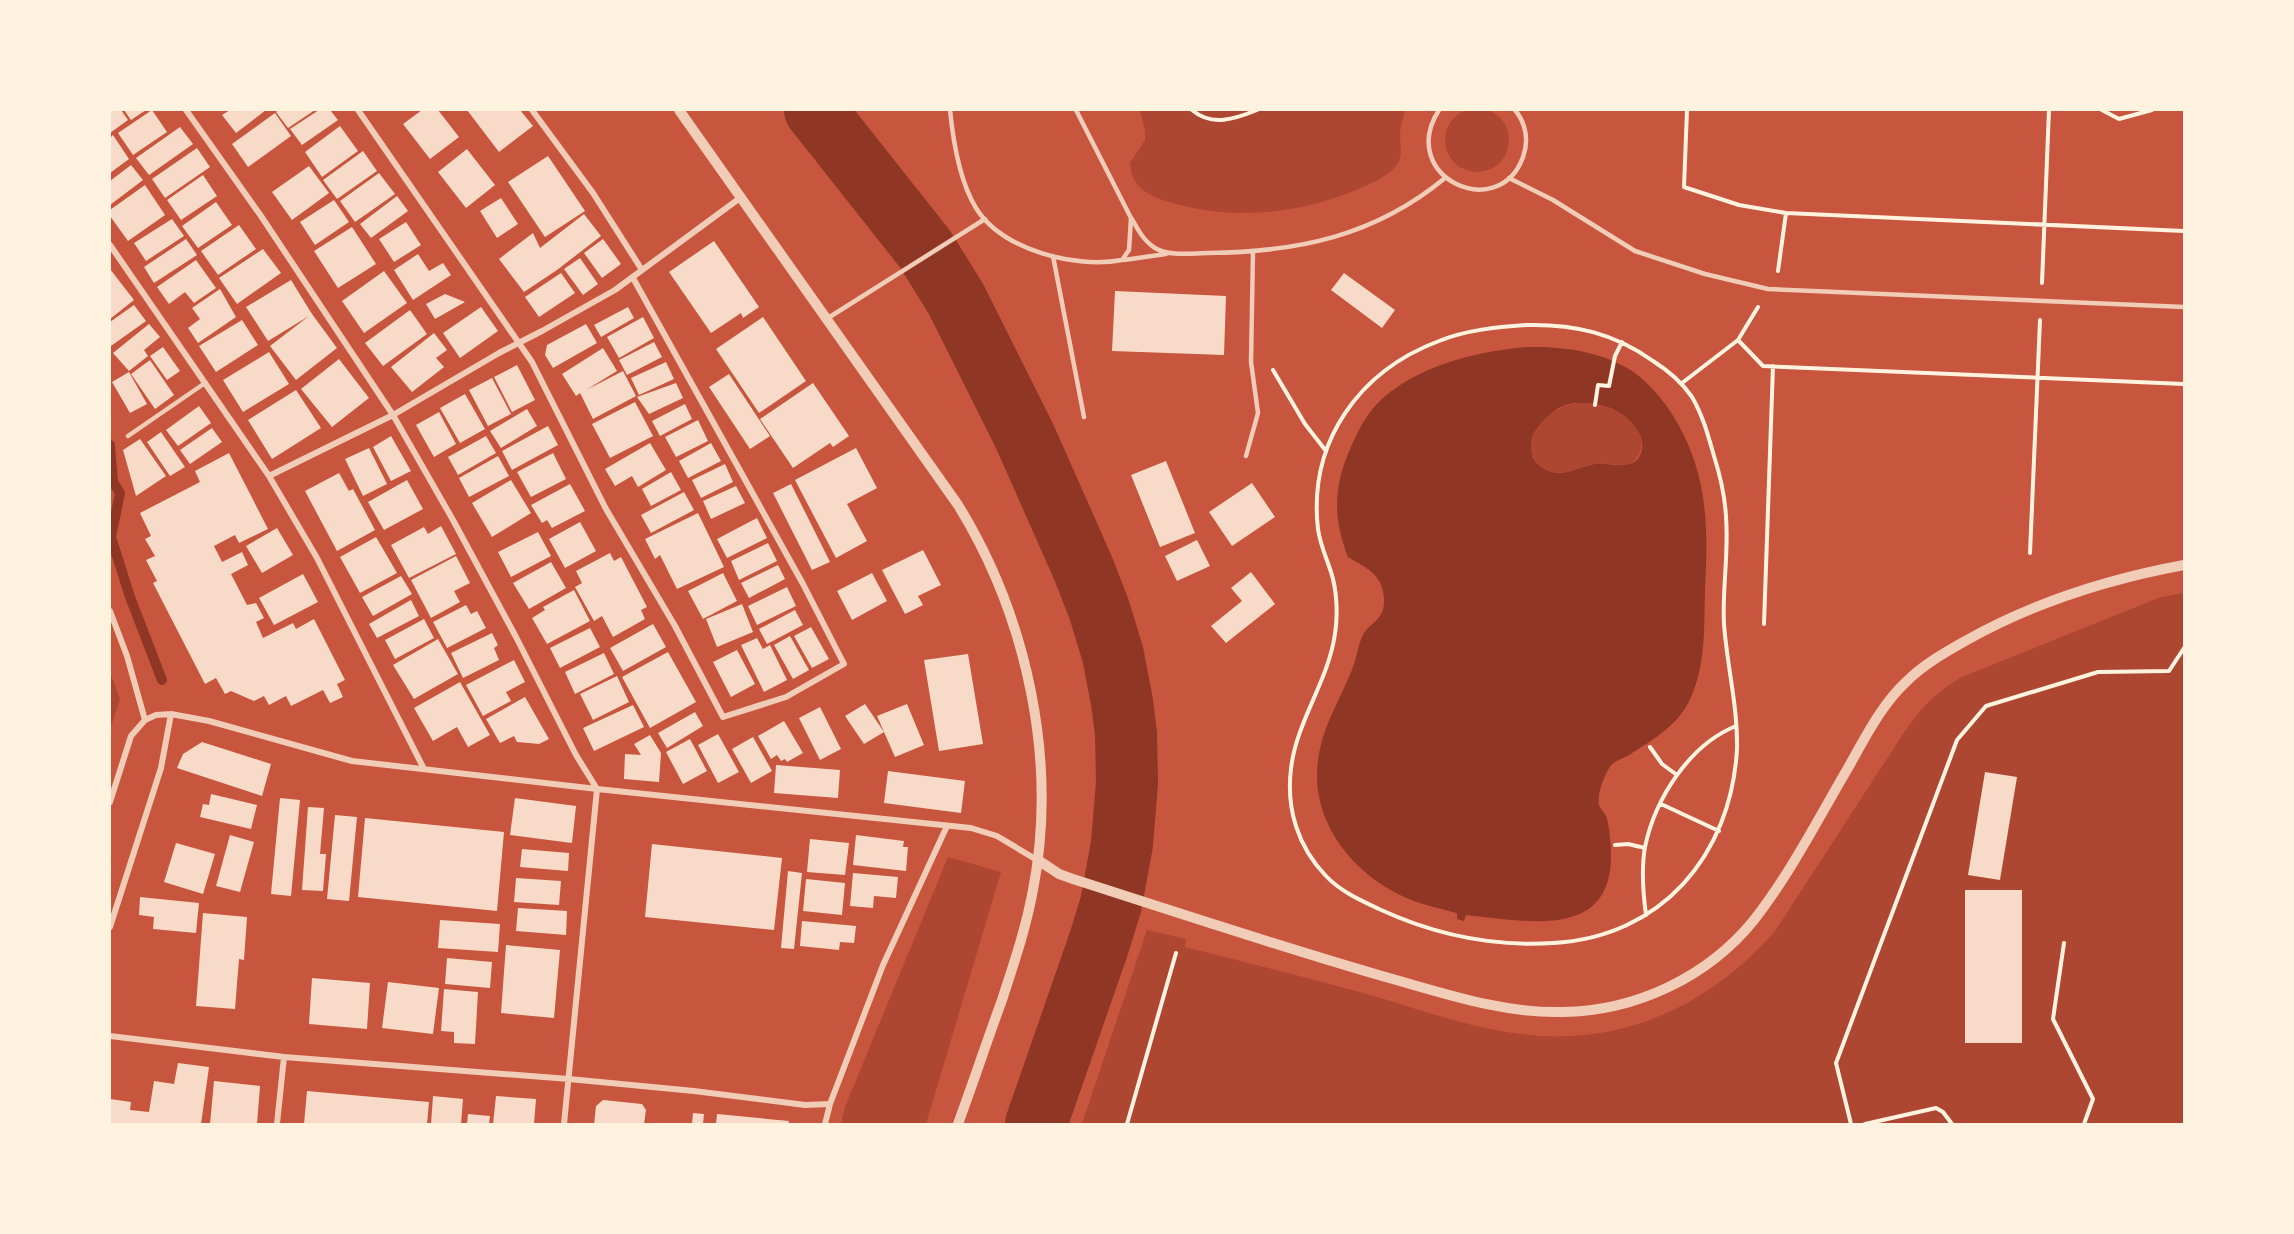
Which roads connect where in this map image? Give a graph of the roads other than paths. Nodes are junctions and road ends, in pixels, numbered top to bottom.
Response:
1 (186, 110) edge
2 (358, 110) edge
3 (532, 110) edge
4 (679, 110) edge
5 (950, 110) edge
6 (1076, 110) edge
7 (1439, 110) edge
8 (1515, 110) edge
9 (1445, 178) junction
10 (1509, 178) junction
11 (740, 198) junction
12 (1131, 218) junction
13 (985, 219) junction
14 (110, 245) edge
15 (1253, 252) junction
16 (1178, 253) junction
17 (1053, 256) junction
18 (1122, 260) junction
19 (642, 270) junction
20 (633, 278) junction
21 (2184, 307) edge
22 (828, 318) junction
23 (520, 343) junction
24 (205, 383) junction
25 (393, 415) junction
26 (1084, 417) dead end
27 (128, 436) dead end
28 (1246, 456) dead end
29 (268, 476) junction
30 (2184, 565) edge
31 (110, 611) edge
32 (171, 714) junction
33 (145, 720) junction
34 (423, 767) junction
35 (597, 789) junction
36 (110, 802) edge
37 (947, 826) junction
38 (1038, 860) junction
39 (110, 927) edge
40 (110, 1036) edge
41 (284, 1057) junction
42 (568, 1078) junction
43 (830, 1104) junction
44 (277, 1125) edge
45 (564, 1125) edge
46 (825, 1125) edge
47 (958, 1125) edge

1 - 25 street
2 - 23 street
3 - 19 street
4 - 11 street
5 - 13 lane
6 - 12 lane
7 - 9 lane
8 - 10 lane
9 - 10 lane
9 - 15 lane
10 - 21 lane
11 - 19 street
11 - 22 street
12 - 16 lane
12 - 18 lane
13 - 17 lane
13 - 22 lane
14 - 24 street
15 - 16 lane
15 - 28 lane
16 - 18 lane
17 - 18 lane
17 - 26 lane
19 - 20 street
20 - 23 street
20 - 23 street
22 - 38 street
23 - 25 street
24 - 27 lane
24 - 29 street
25 - 29 street
25 - 35 street
29 - 34 street
30 - 38 street
31 - 33 street
32 - 33 street
32 - 34 street
32 - 39 street
33 - 36 street
34 - 35 street
35 - 37 street
35 - 42 street
37 - 38 street
37 - 43 street
38 - 47 street
40 - 41 street
41 - 42 street
41 - 44 street
42 - 43 street
42 - 45 street
43 - 46 street

